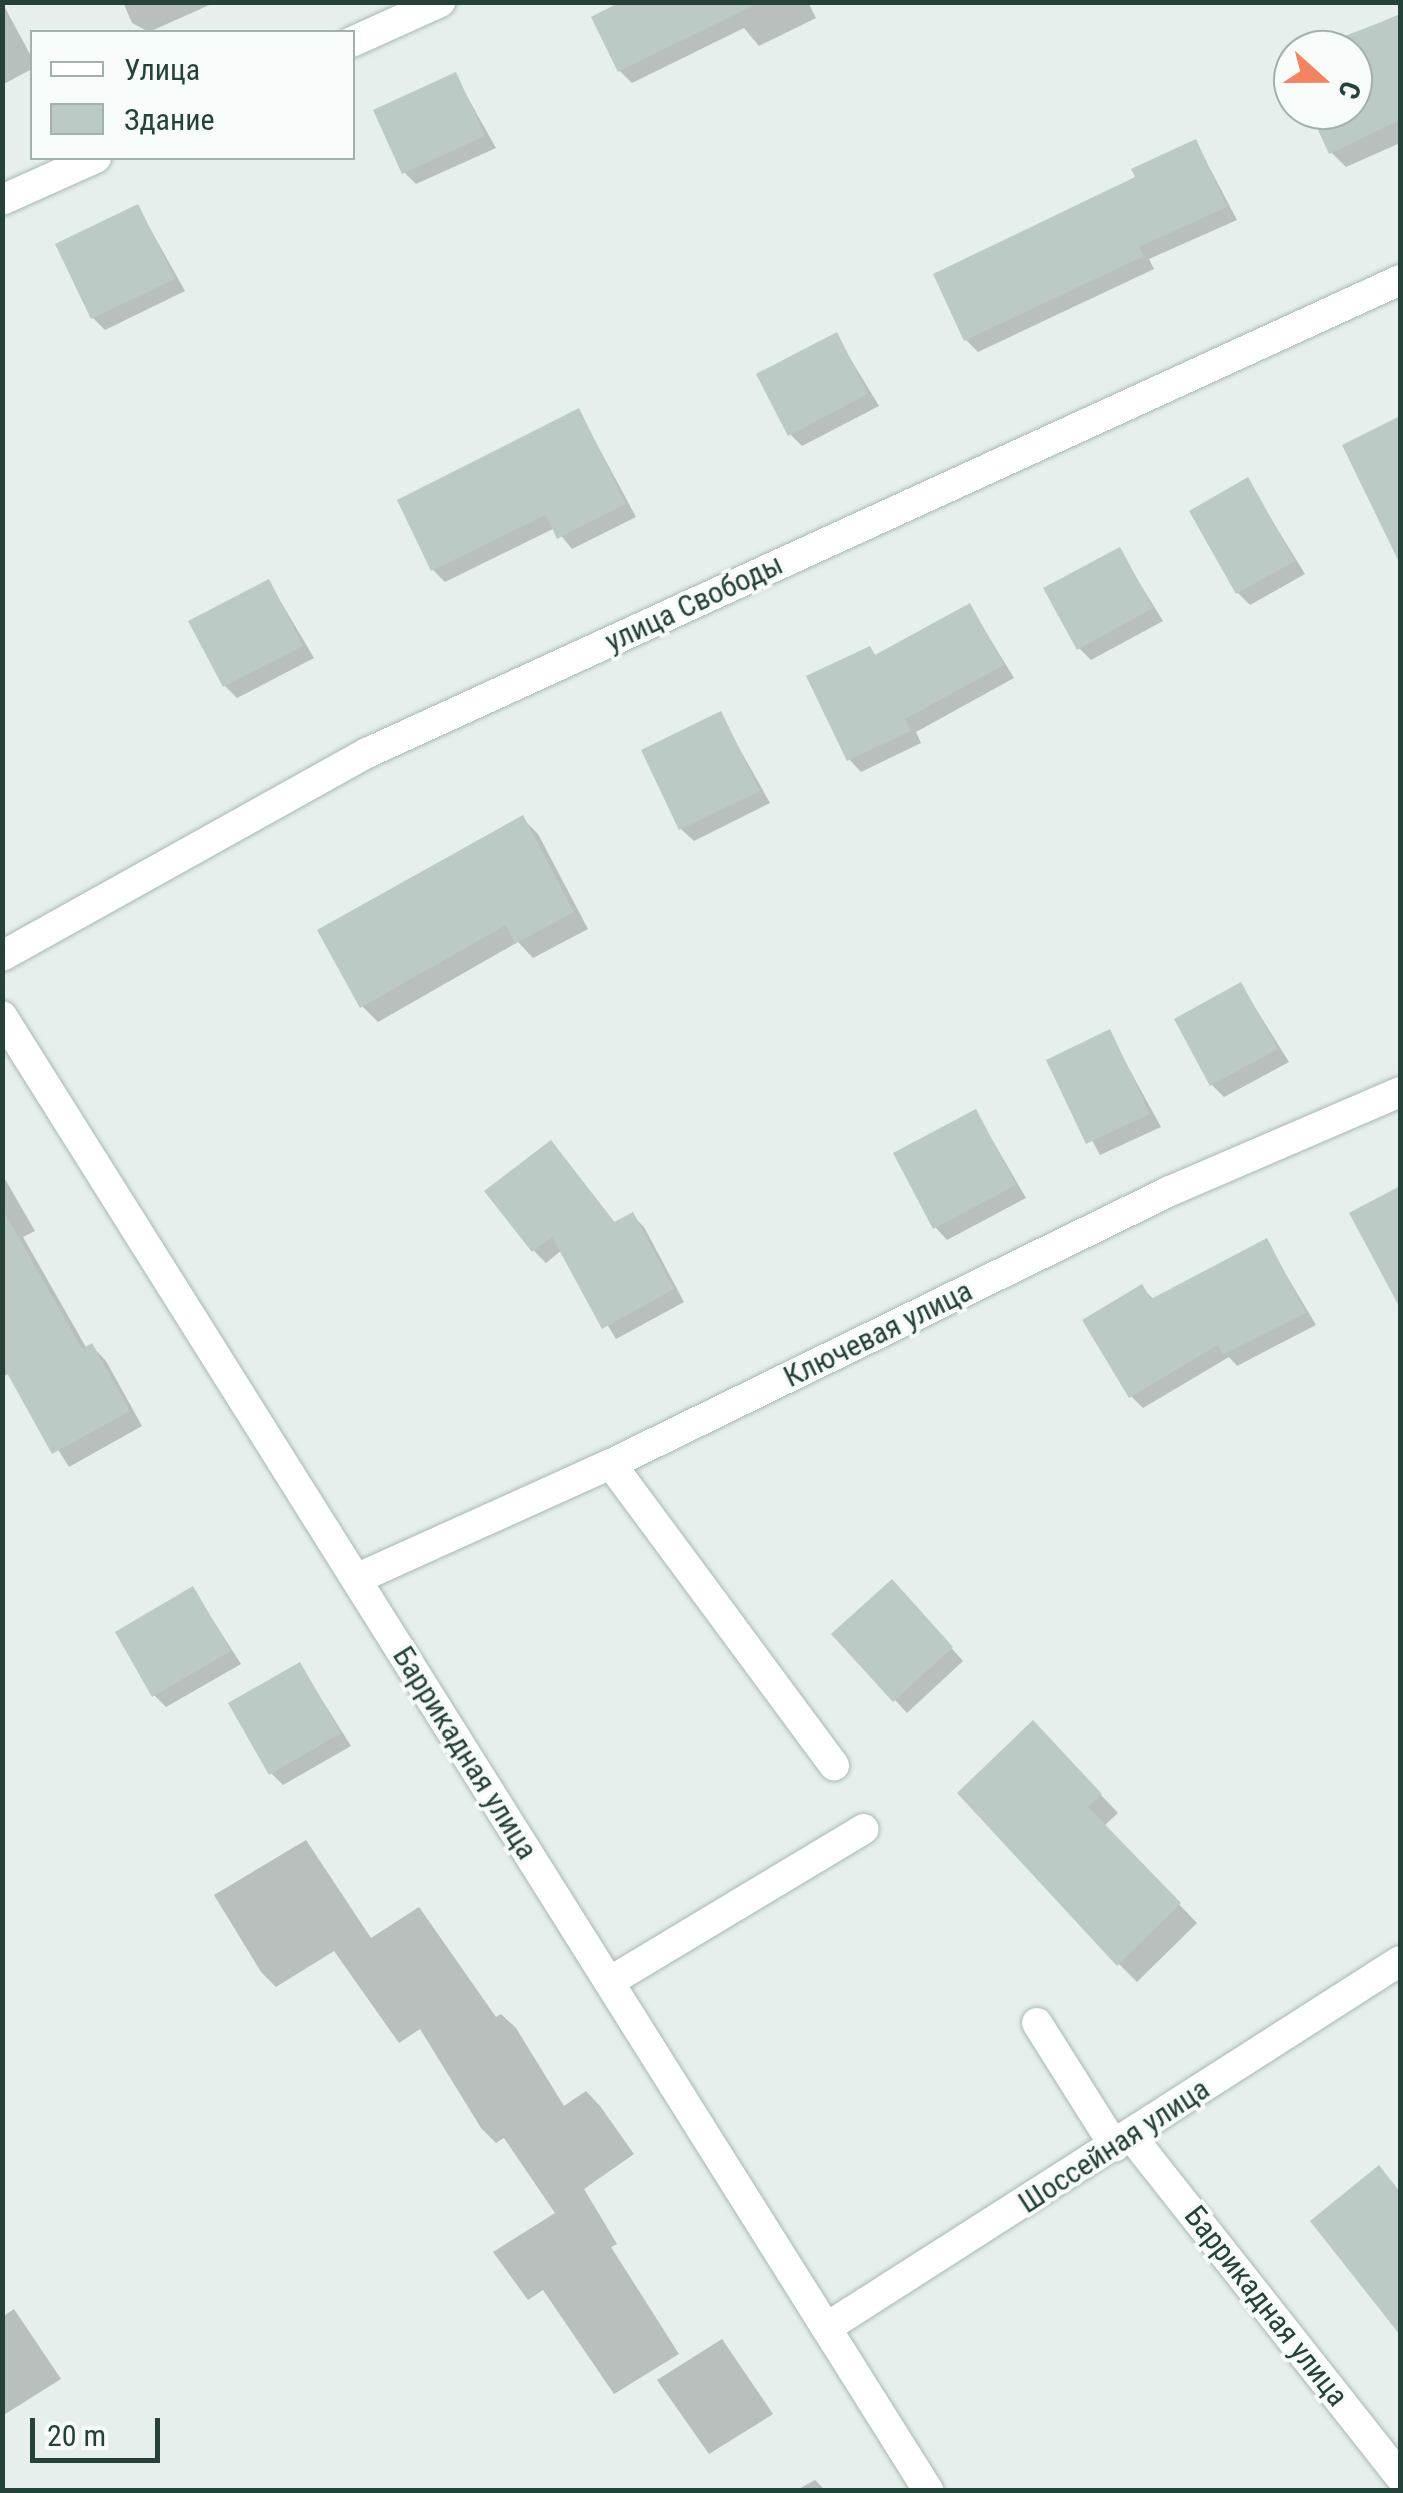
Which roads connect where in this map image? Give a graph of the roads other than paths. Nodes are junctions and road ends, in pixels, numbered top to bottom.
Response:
1 (440, 2) edge
2 (355, 41) edge
3 (92, 160) edge
4 (2, 200) edge
5 (1400, 280) edge
6 (2, 956) edge
7 (2, 1016) edge
8 (1400, 1092) edge
9 (611, 1464) junction
10 (356, 1579) junction
11 (834, 1765) dead end
12 (864, 1828) dead end
13 (1400, 1961) edge
14 (609, 1982) junction
15 (1037, 2024) dead end
16 (1123, 2141) junction
17 (826, 2328) junction
18 (1400, 2477) edge
19 (928, 2490) edge

1 - 2 street
3 - 4 street
5 - 6 street, улица Свободы
7 - 10 street, Баррикадная улица
8 - 9 street, Ключевая улица
9 - 10 street, Ключевая улица
9 - 11 street
10 - 14 street, Баррикадная улица
12 - 14 street
13 - 16 street, Шоссейная улица
14 - 17 street, Баррикадная улица
15 - 16 street, Баррикадная улица
16 - 17 street, Шоссейная улица
16 - 18 street, Баррикадная улица
17 - 19 street, Баррикадная улица

